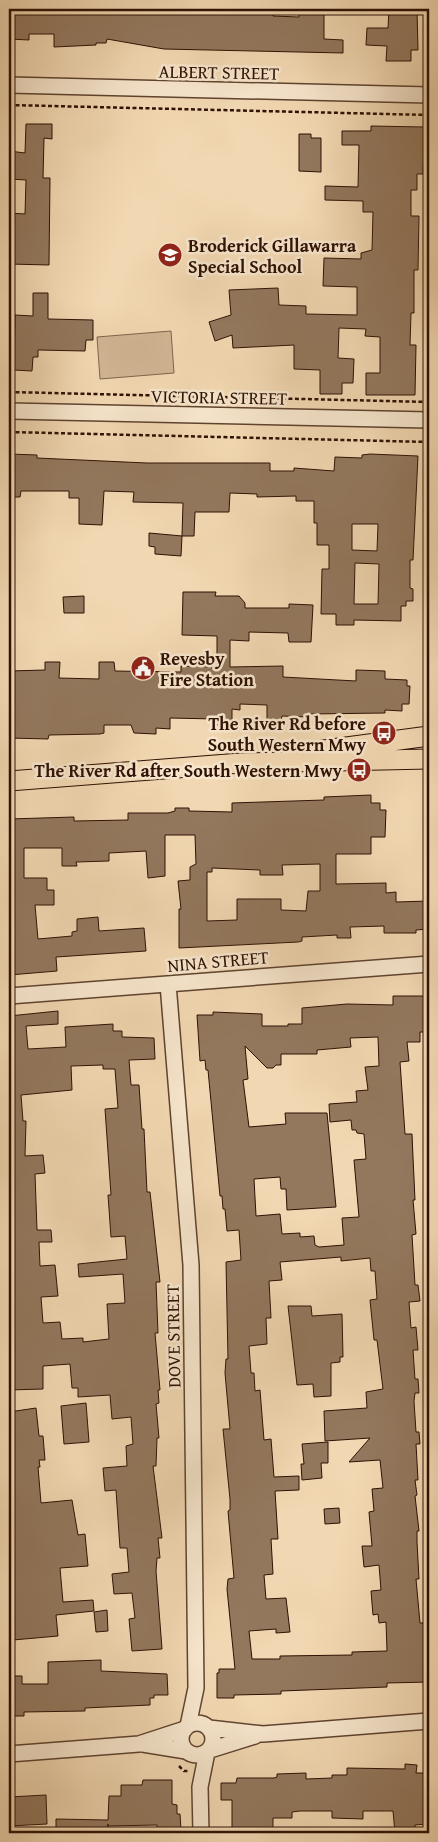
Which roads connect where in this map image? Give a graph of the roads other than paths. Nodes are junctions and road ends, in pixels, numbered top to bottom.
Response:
1 (9, 85) edge
2 (429, 96) edge
3 (9, 411) edge
4 (429, 420) edge
5 (429, 736) edge
6 (429, 759) edge
7 (241, 763) junction
8 (9, 781) edge
9 (429, 964) edge
10 (168, 984) junction
11 (9, 996) edge
12 (196, 1688) junction
13 (429, 1721) edge
14 (186, 1727) junction
15 (208, 1727) junction
16 (263, 1734) junction
17 (140, 1744) junction
18 (208, 1751) junction
19 (188, 1752) junction
20 (9, 1754) edge
21 (200, 1787) junction
22 (201, 1833) edge

1 - 2 street, ALBERT STREET
3 - 4 street, VICTORIA STREET
5 - 7 main road
6 - 7 main road
7 - 8 main road
9 - 10 street, NINA STREET
10 - 11 street, NINA STREET
10 - 12 street, DOVE STREET
12 - 14 street, DOVE STREET
12 - 15 street, DOVE STREET
13 - 16 street
14 - 15 street
14 - 17 street
14 - 19 street
15 - 16 street
15 - 18 street
16 - 18 street
17 - 19 street
17 - 20 street
18 - 19 street
18 - 21 street
19 - 21 street
21 - 22 street

